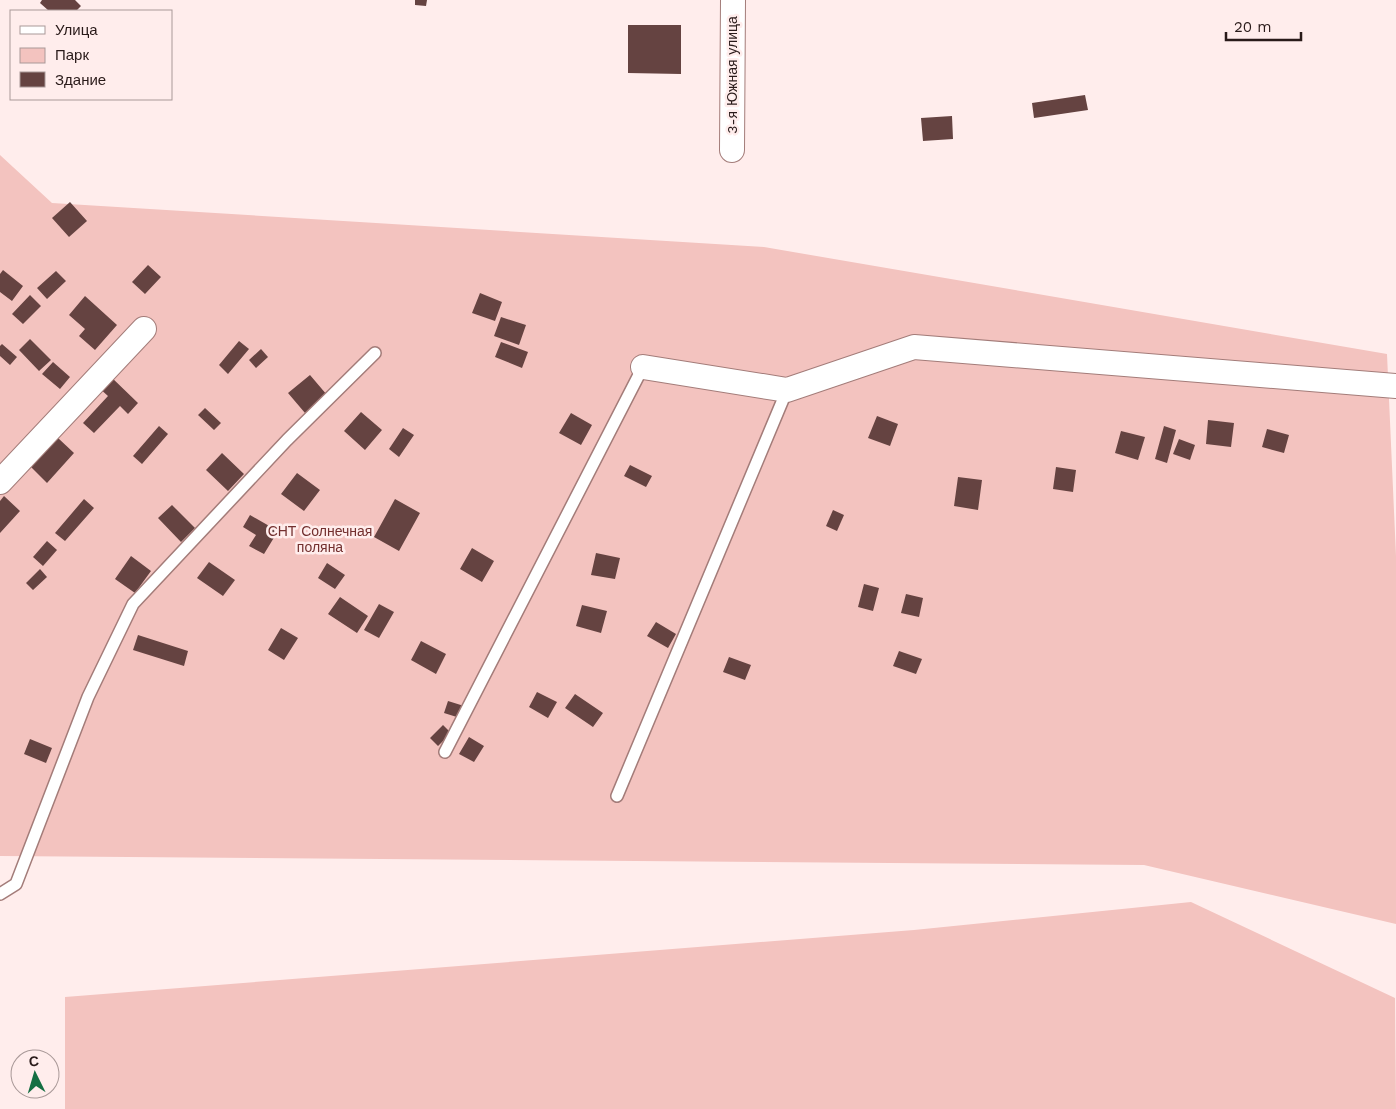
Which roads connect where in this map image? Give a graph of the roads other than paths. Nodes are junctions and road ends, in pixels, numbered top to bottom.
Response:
1 (732, 0) edge
2 (732, 150) dead end
3 (144, 329) dead end
4 (375, 354) dead end
5 (643, 367) joint
6 (1396, 386) edge
7 (787, 390) junction
8 (0, 482) edge
9 (445, 752) dead end
10 (617, 796) dead end
11 (0, 894) edge

1 - 2 street, 3-я Южная улица
3 - 8 street
4 - 11 lane
5 - 7 street
5 - 9 lane
6 - 7 street
7 - 10 lane

